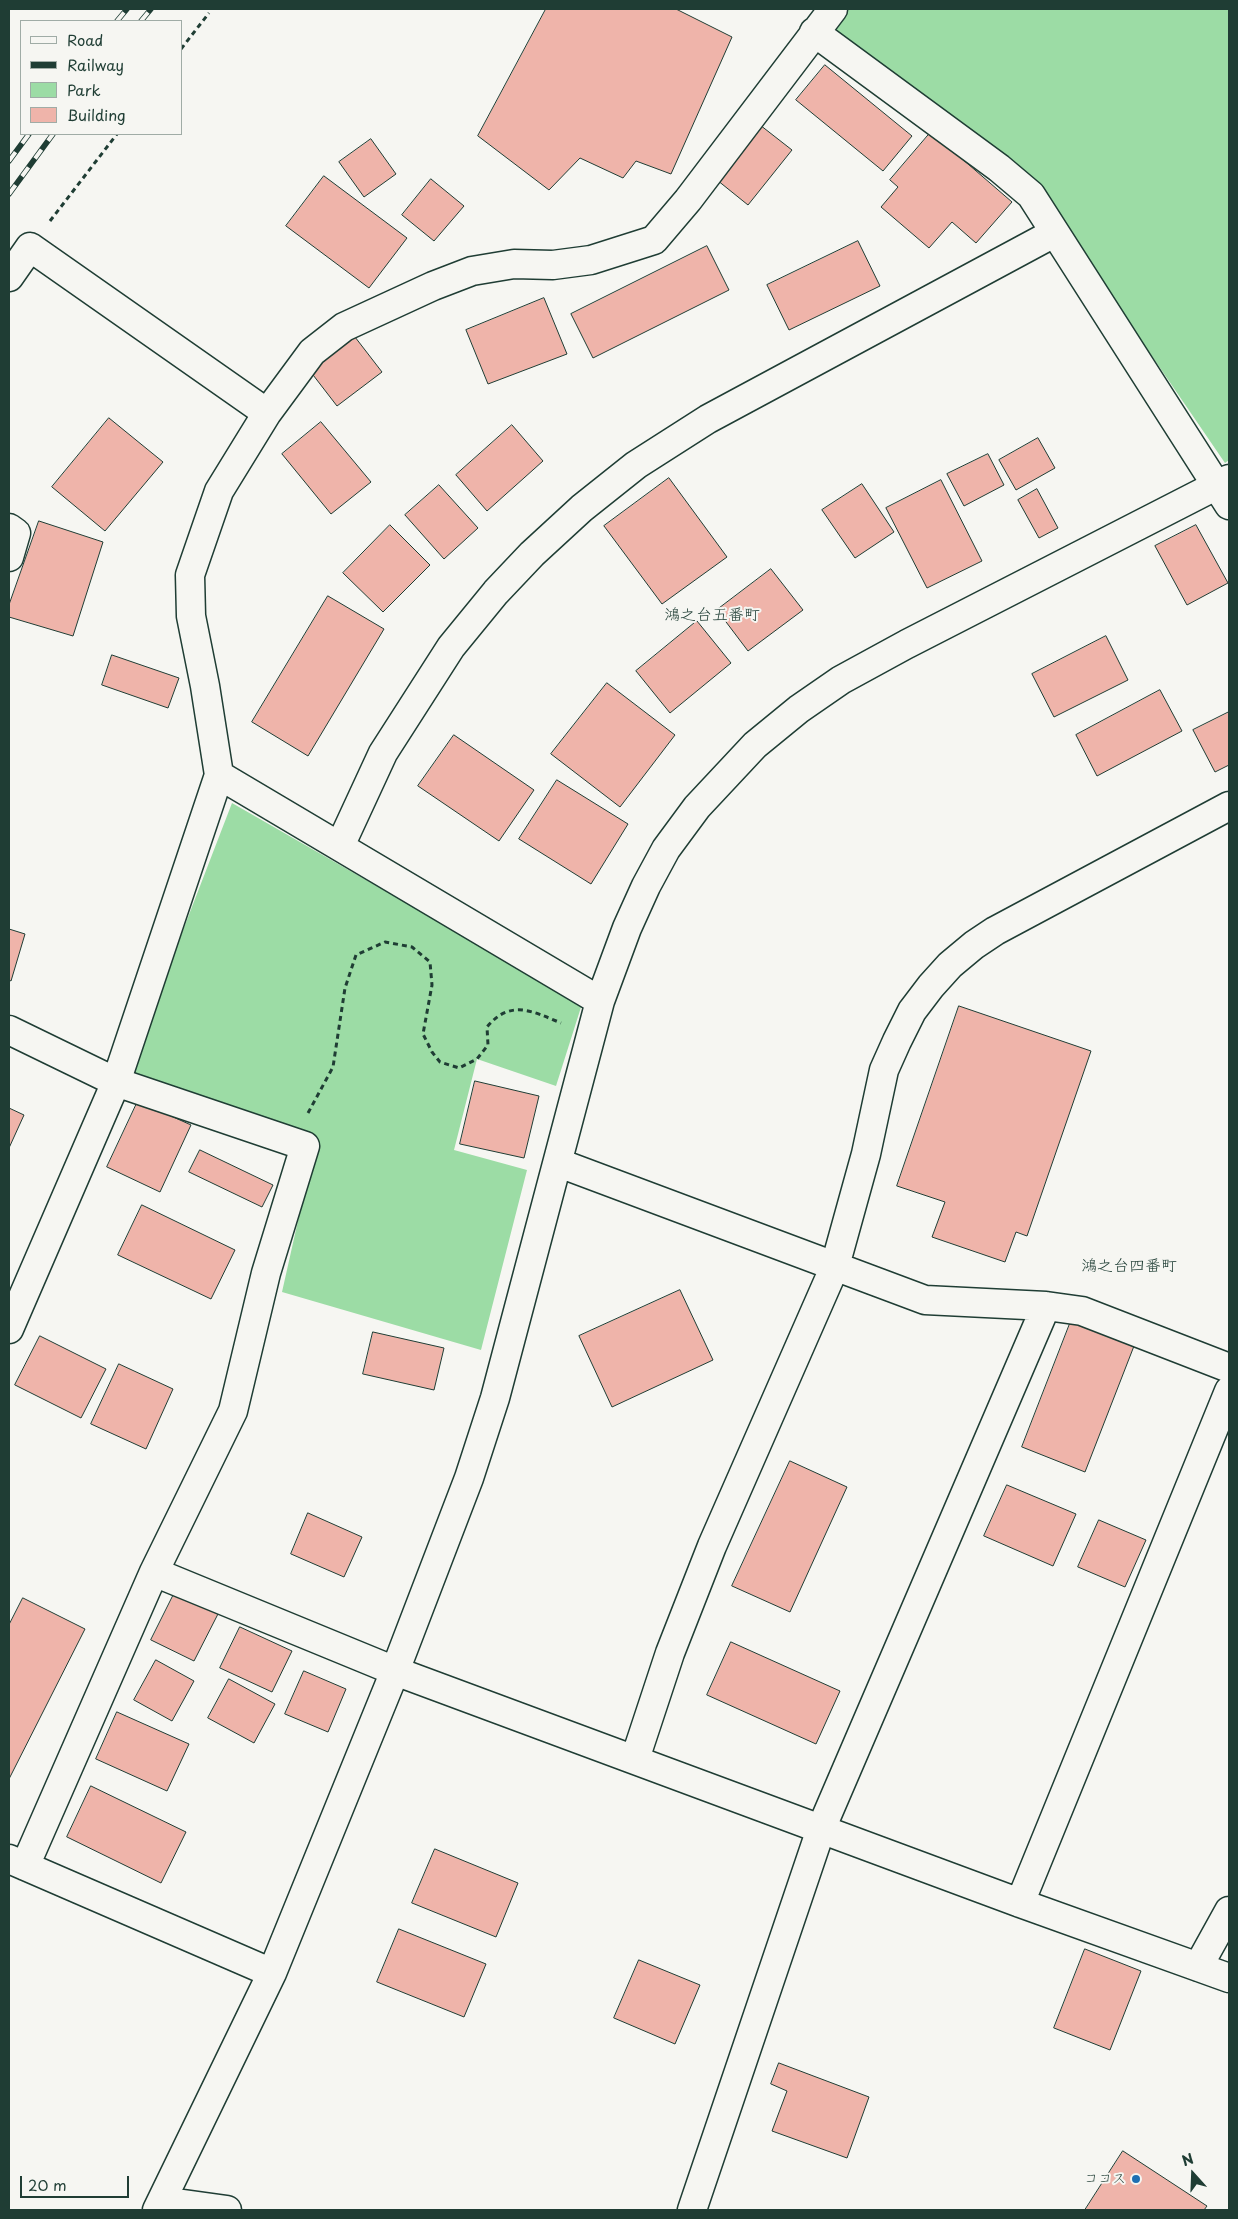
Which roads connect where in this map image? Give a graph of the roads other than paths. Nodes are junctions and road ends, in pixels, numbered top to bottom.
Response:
1 (833, 9) edge
2 (814, 32) junction
3 (1054, 233) junction
4 (9, 277) edge
5 (267, 413) junction
6 (1225, 490) edge
7 (9, 528) edge
8 (9, 557) edge
9 (219, 775) junction
10 (1229, 806) edge
11 (340, 846) junction
12 (600, 1001) junction
13 (9, 1030) edge
14 (116, 1082) junction
15 (559, 1163) junction
16 (835, 1266) junction
17 (1046, 1306) junction
18 (9, 1329) edge
19 (1229, 1368) edge
20 (1229, 1391) edge
21 (154, 1572) junction
22 (395, 1671) junction
23 (635, 1759) junction
24 (821, 1829) junction
25 (17, 1863) edge
26 (1020, 1903) junction
27 (1229, 1911) edge
28 (1198, 1967) junction
29 (272, 1974) junction
30 (1229, 1978) edge
31 (160, 2206) edge
32 (227, 2210) edge
33 (692, 2210) edge

1 - 2 street
2 - 3 street
2 - 5 street
3 - 6 street
3 - 11 street
4 - 5 street
5 - 9 street
6 - 12 street
7 - 8 street
9 - 11 street
9 - 14 street
10 - 16 street
11 - 12 street
12 - 15 street
13 - 14 street
14 - 18 street
14 - 21 street
15 - 16 street
15 - 22 street
16 - 17 street
16 - 23 street
17 - 19 street
17 - 24 street
20 - 26 street
21 - 22 street
21 - 25 street
22 - 23 street
22 - 29 street
23 - 24 street
24 - 26 street
24 - 33 street
25 - 29 street
26 - 28 street
27 - 28 street
28 - 30 street
29 - 31 street
31 - 32 street

